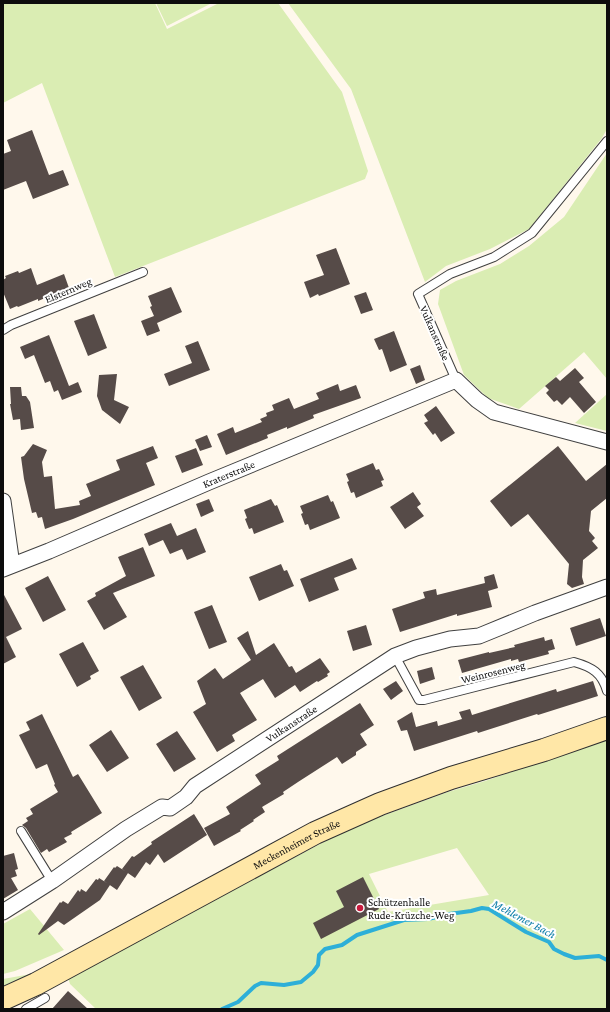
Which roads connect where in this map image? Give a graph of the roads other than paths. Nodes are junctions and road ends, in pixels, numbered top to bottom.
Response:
1 (607, 141) edge
2 (143, 272) dead end
3 (3, 330) edge
4 (456, 380) junction
5 (607, 442) edge
6 (3, 501) edge
7 (8, 567) edge
8 (607, 587) edge
9 (395, 656) junction
10 (607, 691) edge
11 (607, 728) edge
12 (21, 831) dead end
13 (52, 881) junction
14 (3, 912) edge
15 (45, 998) dead end
16 (3, 999) edge
17 (26, 1009) edge

1 - 4 lane, Vulkanstraße
2 - 3 lane, Elsternweg
4 - 5 street, Vulkanstraße
4 - 7 street, Kraterstraße
6 - 7 street
8 - 9 street, Vulkanstraße
9 - 10 lane, Weinrosenweg
9 - 13 street, Vulkanstraße
11 - 16 main road, Meckenheimer Straße
12 - 13 lane
13 - 14 street, Vulkanstraße
15 - 17 lane

